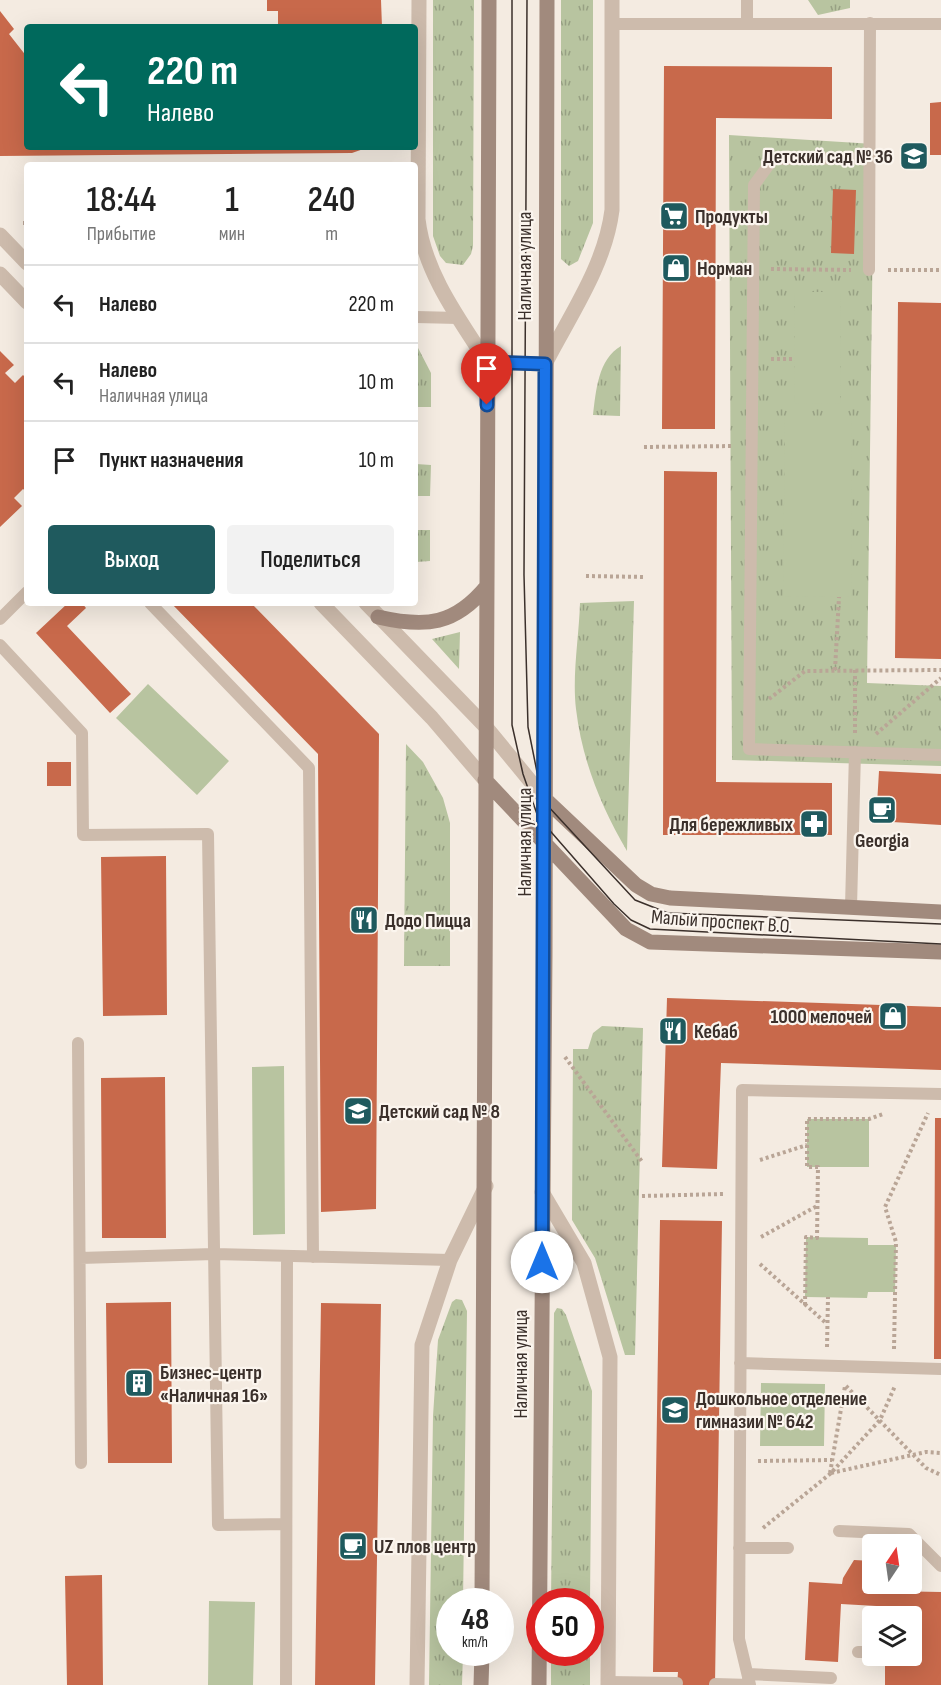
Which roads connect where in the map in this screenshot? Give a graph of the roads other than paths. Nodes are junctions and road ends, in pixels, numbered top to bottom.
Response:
1 (419, 0) edge
2 (489, 0) edge
3 (547, 0) edge
4 (612, 0) edge
5 (747, 0) edge
6 (747, 22) junction
7 (870, 22) junction
8 (612, 24) junction
9 (941, 24) edge
10 (870, 158) junction
11 (0, 235) edge
12 (24, 259) edge
13 (869, 270) dead end
14 (0, 274) edge
15 (24, 299) edge
16 (418, 317) edge
17 (458, 318) junction
18 (487, 362) junction
19 (545, 364) junction
20 (487, 586) junction
21 (24, 595) edge
22 (153, 606) edge
23 (324, 606) edge
24 (369, 606) edge
25 (378, 617) junction
26 (0, 619) edge
27 (0, 645) edge
28 (485, 726) junction
29 (855, 752) junction
30 (941, 755) edge
31 (485, 780) junction
32 (545, 799) junction
33 (544, 845) junction
34 (851, 907) junction
35 (941, 912) edge
36 (941, 952) edge
37 (78, 1043) dead end
38 (941, 1094) edge
39 (486, 1186) junction
40 (542, 1192) junction
41 (214, 1254) junction
42 (287, 1256) junction
43 (313, 1257) junction
44 (80, 1258) junction
45 (450, 1260) junction
46 (740, 1363) junction
47 (941, 1369) edge
48 (81, 1463) dead end
49 (286, 1524) junction
50 (838, 1531) dead end
51 (739, 1548) junction
52 (788, 1548) dead end
53 (941, 1566) edge
54 (482, 1588) edge
55 (858, 1652) dead end
56 (862, 1652) edge
57 (482, 1666) edge
58 (831, 1678) dead end
59 (750, 1681) edge
60 (608, 1683) edge
61 (677, 1683) dead end
62 (715, 1684) edge
63 (286, 1685) edge
64 (417, 1685) edge
65 (481, 1685) edge
66 (539, 1685) edge

1 - 17 street
2 - 18 main road, Наличная улица
3 - 19 main road, Наличная улица
4 - 8 street
5 - 6 lane
6 - 7 lane
6 - 8 lane
7 - 9 lane
7 - 10 lane
8 - 19 street
10 - 13 lane
10 - 29 lane
11 - 12 street
14 - 15 street
16 - 17 lane
17 - 18 street
18 - 19 street
18 - 20 main road, Наличная улица
19 - 32 main road, Наличная улица
20 - 25 main road
20 - 28 main road, Наличная улица
21 - 26 lane
22 - 43 lane
23 - 31 street, Малый проспект В.О.
24 - 25 street, Малый проспект В.О.
25 - 28 street, Малый проспект В.О.
27 - 41 lane
28 - 31 main road, Наличная улица
28 - 32 street, Малый проспект В.О.
29 - 30 lane
29 - 34 lane
31 - 33 main road, Малый проспект В.О.
31 - 39 main road, Наличная улица
32 - 33 main road, Наличная улица
32 - 34 main road, Малый проспект В.О.
33 - 36 main road, Малый проспект В.О.
33 - 40 main road, Наличная улица
34 - 35 main road, Малый проспект В.О.
37 - 44 lane
38 - 46 lane
39 - 45 street
39 - 54 main road, Наличная улица
40 - 60 street
40 - 66 main road, Наличная улица
41 - 42 lane
41 - 44 lane
41 - 49 lane
42 - 43 lane
42 - 49 lane
43 - 45 lane
44 - 48 lane
45 - 64 street
46 - 47 lane
46 - 51 lane
49 - 63 lane
50 - 53 lane
51 - 52 lane
51 - 59 lane
55 - 56 lane
57 - 65 main road
58 - 59 lane
59 - 62 lane
60 - 61 lane

